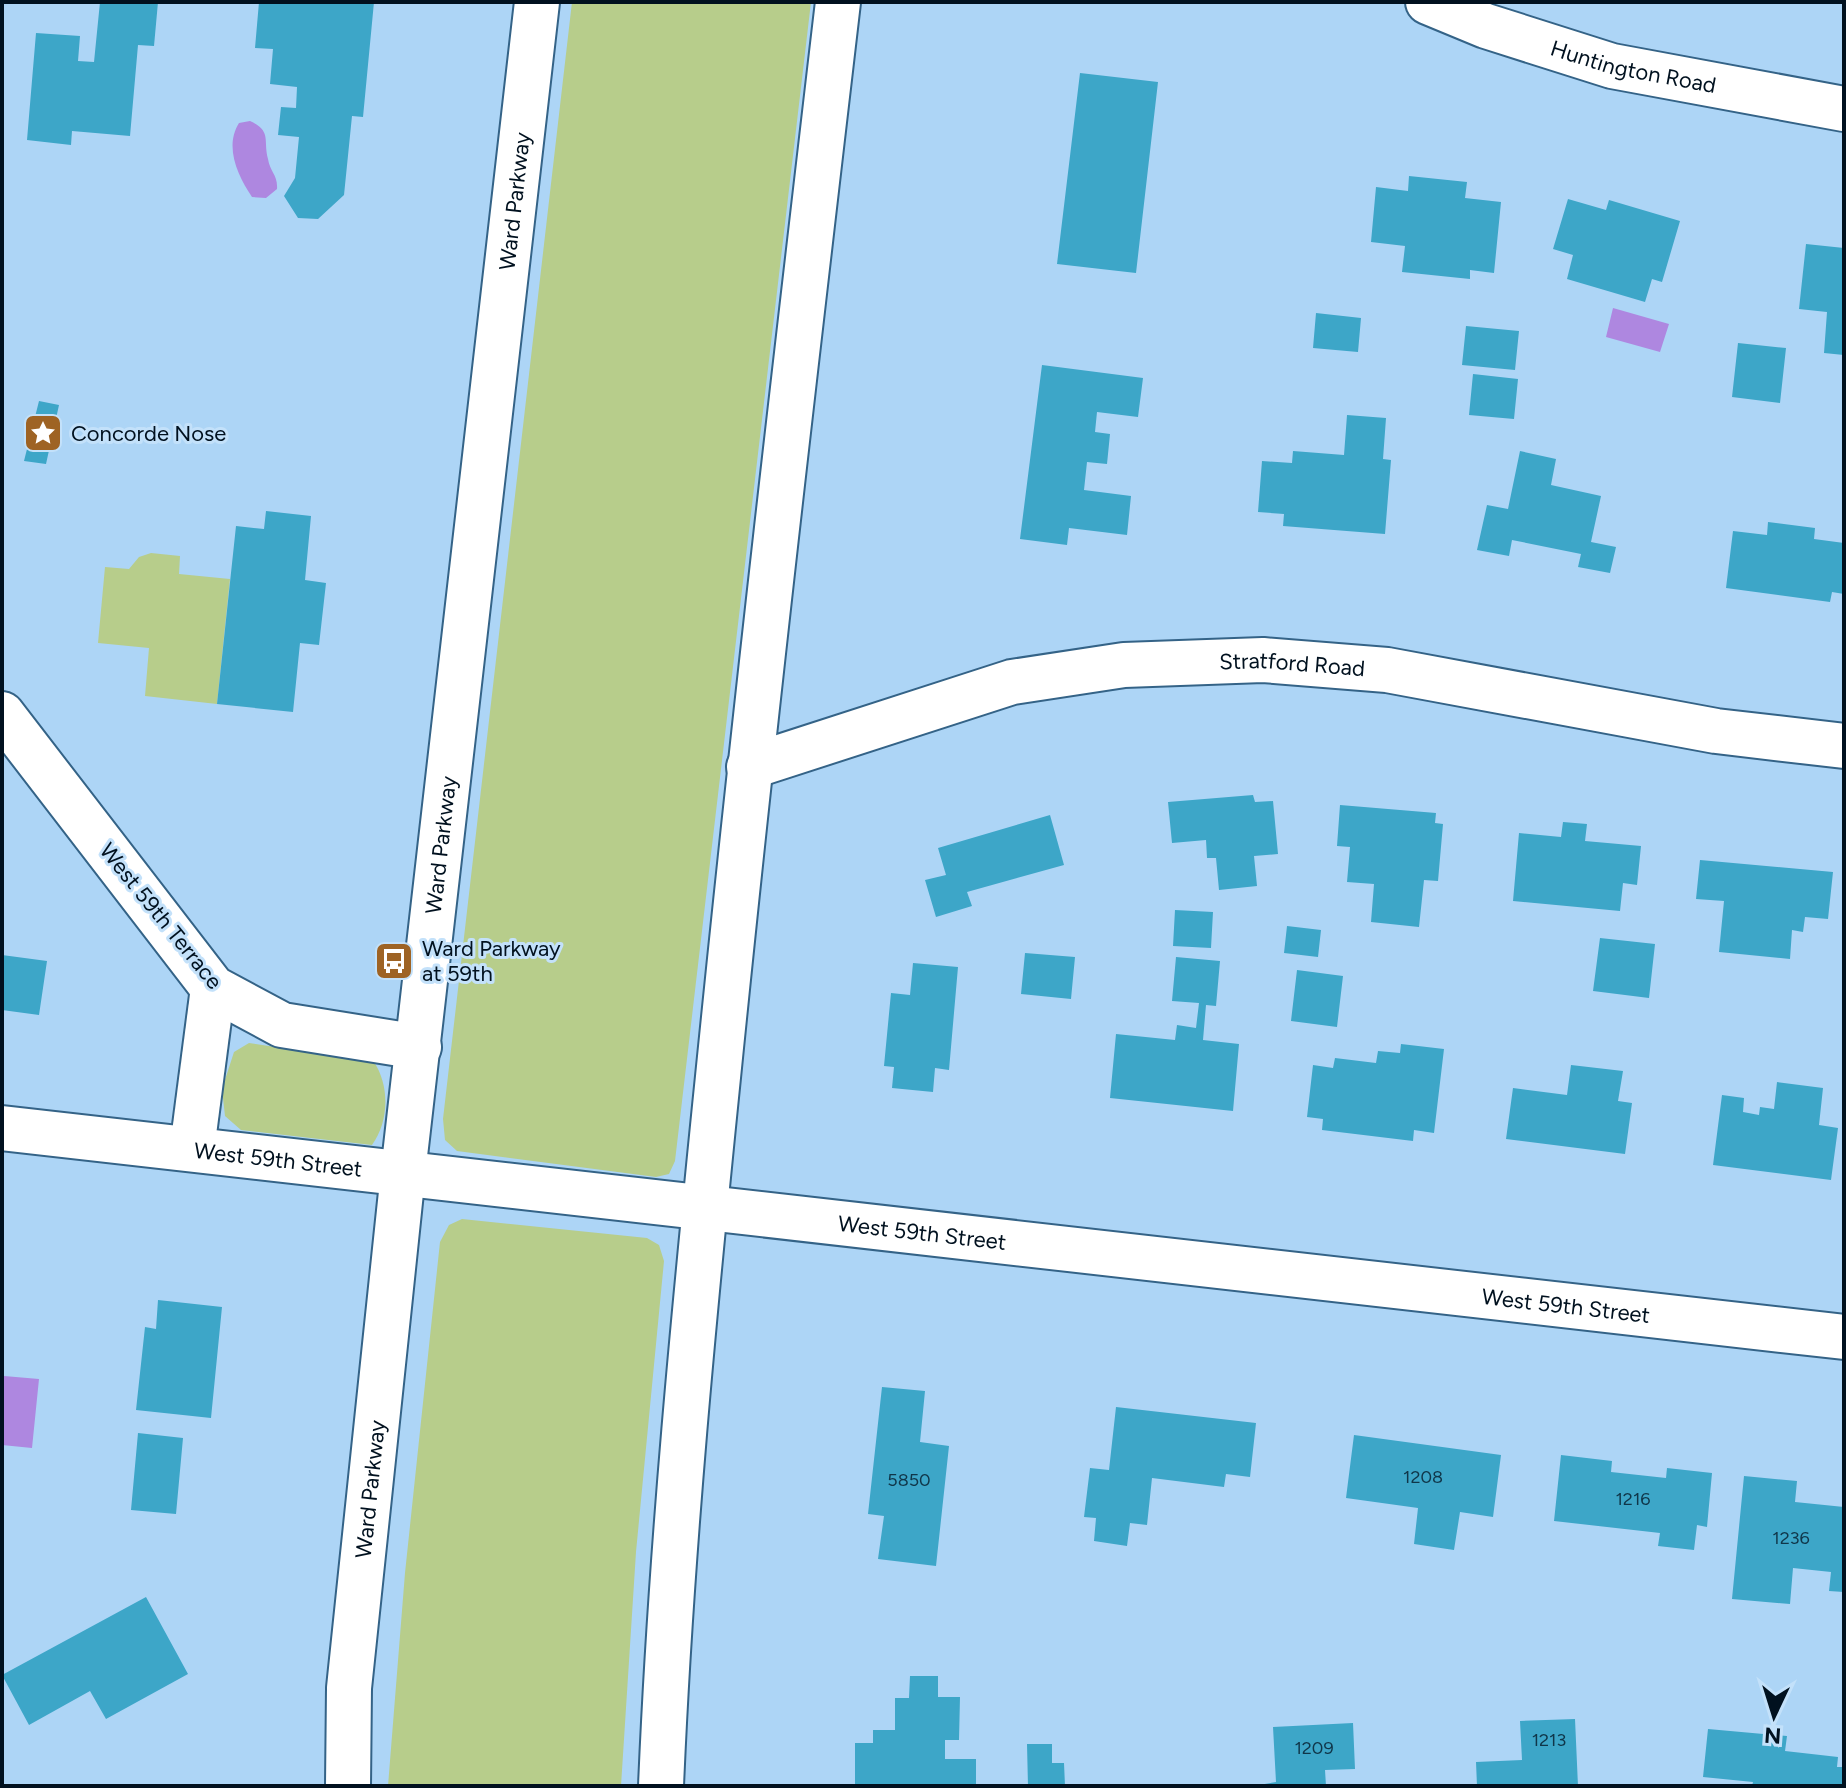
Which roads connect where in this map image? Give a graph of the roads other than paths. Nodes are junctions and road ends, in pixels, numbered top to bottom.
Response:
1 (537, 2) edge
2 (838, 2) edge
3 (1428, 2) edge
4 (1844, 109) edge
5 (2, 714) edge
6 (1844, 746) edge
7 (749, 767) junction
8 (213, 988) junction
9 (419, 1047) junction
10 (2, 1128) edge
11 (192, 1149) junction
12 (403, 1173) junction
13 (705, 1207) junction
14 (1844, 1337) edge
15 (348, 1786) edge
16 (661, 1786) edge

1 - 9 street, Ward Parkway
2 - 7 street
3 - 4 street, Huntington Road
5 - 8 street, West 59th Terrace
6 - 7 street, Stratford Road
7 - 13 street
8 - 9 street, West 59th Terrace
8 - 11 street
9 - 12 street, Ward Parkway
10 - 11 street, West 59th Street
11 - 12 street, West 59th Street
12 - 13 street, West 59th Street
12 - 15 street, Ward Parkway
13 - 14 street, West 59th Street
13 - 16 street

